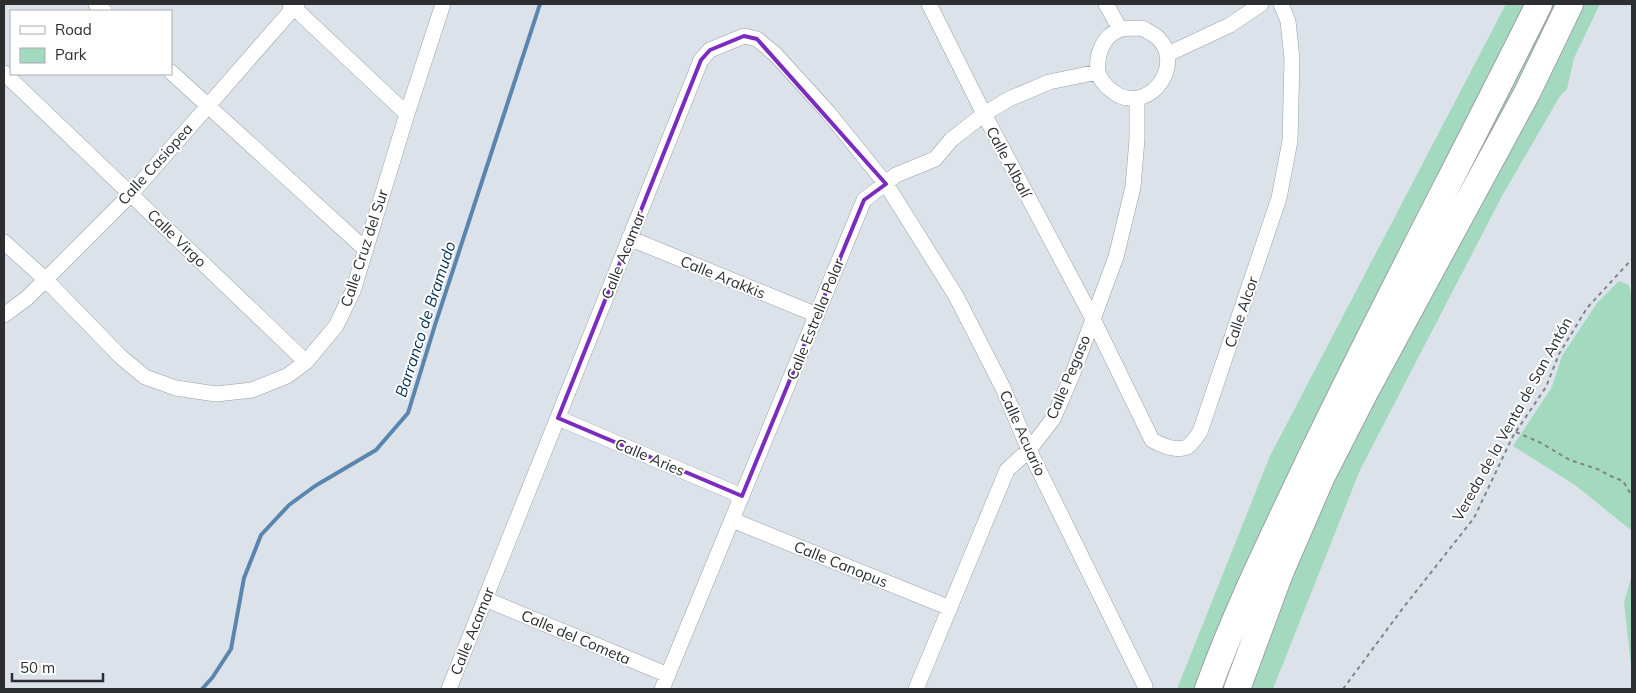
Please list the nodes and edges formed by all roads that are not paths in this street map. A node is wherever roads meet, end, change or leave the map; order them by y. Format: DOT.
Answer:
graph roads {
  1 [pos="443,4"];
  2 [pos="930,4"];
  3 [pos="1106,4"];
  4 [pos="1261,4"];
  5 [pos="1281,4"];
  6 [pos="1538,4"];
  7 [pos="1570,4"];
  8 [pos="294,5"];
  9 [pos="1120,29"];
  10 [pos="1168,54"];
  11 [pos="1098,72"];
  12 [pos="4,73"];
  13 [pos="172,73"];
  14 [pos="1137,98"];
  15 [pos="208,106"];
  16 [pos="406,114"];
  17 [pos="984,114"];
  18 [pos="886,184"];
  19 [pos="131,194"];
  20 [pos="630,238"];
  21 [pos="4,242"];
  22 [pos="365,249"];
  23 [pos="45,279"];
  24 [pos="4,315"];
  25 [pos="817,315"];
  26 [pos="1093,319"];
  27 [pos="306,362"];
  28 [pos="558,418"];
  29 [pos="1029,450"];
  30 [pos="742,496"];
  31 [pos="732,520"];
  32 [pos="1273,537"];
  33 [pos="485,599"];
  34 [pos="950,608"];
  35 [pos="665,682"];
  36 [pos="1232,688"];
  37 [pos="449,689"];
  38 [pos="916,689"];
  39 [pos="1145,689"];
  40 [pos="1208,689"];
  1 -- 16 [label="street, Calle Cruz del Sur"];
  2 -- 17 [label="street, Calle Albalí"];
  3 -- 9 [label="street"];
  4 -- 10 [label="street"];
  5 -- 26 [label="street, Calle Alcor"];
  6 -- 32 [label="highway"];
  7 -- 36 [label="highway"];
  8 -- 15 [label="street, Calle Casiopea"];
  8 -- 16 [label="street"];
  9 -- 10 [label="street"];
  9 -- 11 [label="street"];
  10 -- 14 [label="street"];
  11 -- 14 [label="street"];
  11 -- 17 [label="street, Calle Estrella Polar"];
  12 -- 19 [label="street, Calle Virgo"];
  13 -- 15 [label="street"];
  14 -- 26 [label="street, Calle Pegaso"];
  15 -- 19 [label="street, Calle Casiopea"];
  15 -- 22 [label="street"];
  16 -- 22 [label="street, Calle Cruz del Sur"];
  17 -- 18 [label="street, Calle Estrella Polar"];
  17 -- 26 [label="street, Calle Albalí"];
  18 -- 20 [label="street, Calle Acamar"];
  18 -- 25 [label="street, Calle Estrella Polar"];
  18 -- 29 [label="street, Calle Acuario"];
  19 -- 23 [label="street, Calle Casiopea"];
  19 -- 27 [label="street, Calle Virgo"];
  20 -- 25 [label="street, Calle Arakkis"];
  20 -- 28 [label="street, Calle Acamar"];
  21 -- 23 [label="street, Calle Cruz del Sur"];
  22 -- 27 [label="street, Calle Cruz del Sur"];
  23 -- 24 [label="street, Calle Casiopea"];
  23 -- 27 [label="street, Calle Cruz del Sur"];
  25 -- 30 [label="street, Calle Estrella Polar"];
  26 -- 29 [label="street, Calle Pegaso"];
  28 -- 30 [label="street, Calle Aries"];
  28 -- 33 [label="street, Calle Acamar"];
  29 -- 34 [label="street, Calle Pegaso"];
  29 -- 39 [label="street, Calle Acuario"];
  30 -- 31 [label="street, Calle Estrella Polar"];
  31 -- 34 [label="street, Calle Canopus"];
  31 -- 35 [label="street, Calle Estrella Polar"];
  32 -- 36 [label="highway"];
  32 -- 40 [label="highway"];
  33 -- 35 [label="street, Calle del Cometa"];
  33 -- 37 [label="street, Calle Acamar"];
  34 -- 38 [label="street, Calle Pegaso"];
}
